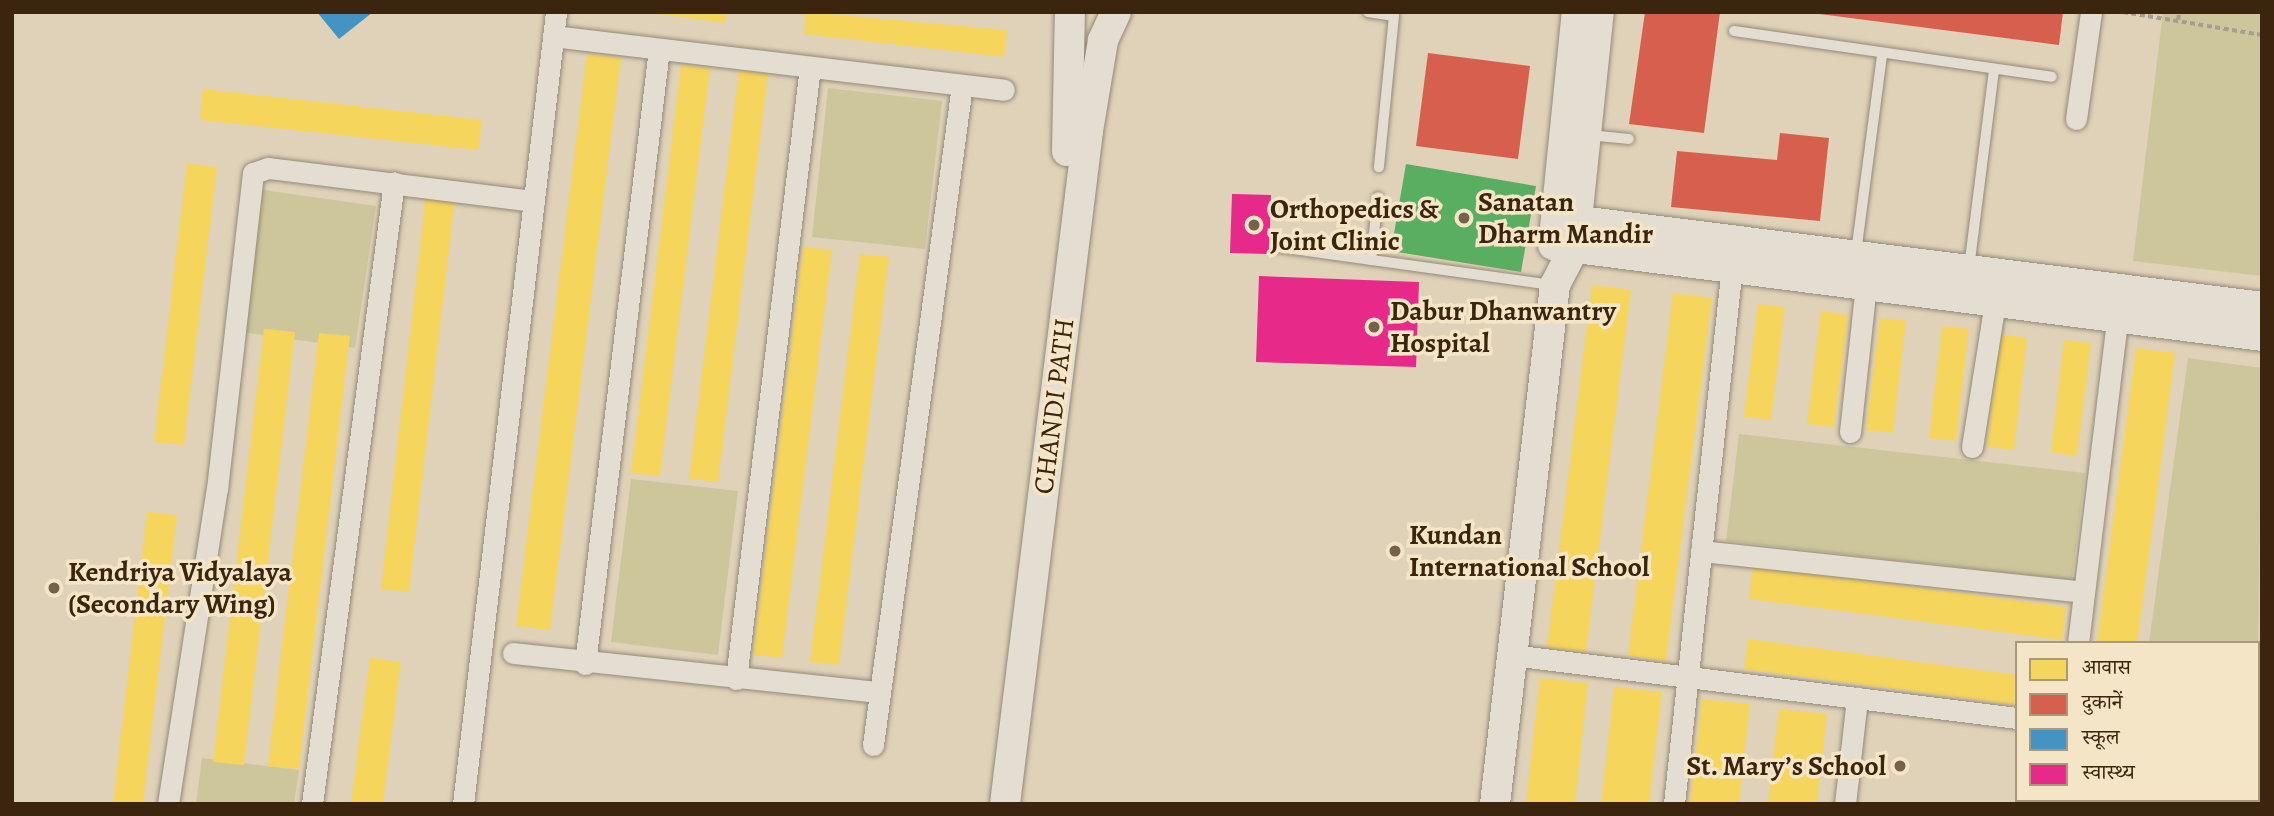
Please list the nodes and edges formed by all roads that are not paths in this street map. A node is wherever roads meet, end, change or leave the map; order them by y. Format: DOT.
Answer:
graph roads {
  1 [pos="556,12"];
  2 [pos="1070,12"];
  3 [pos="1116,12"];
  4 [pos="1368,12"];
  5 [pos="1577,12"];
  6 [pos="1599,12"];
  7 [pos="2091,12"];
  8 [pos="1734,30"];
  9 [pos="553,36"];
  10 [pos="659,49"];
  11 [pos="1882,56"];
  12 [pos="810,67"];
  13 [pos="1994,69"];
  14 [pos="2052,77"];
  15 [pos="962,85"];
  16 [pos="1004,90"];
  17 [pos="2076,118"];
  18 [pos="1586,134"];
  19 [pos="1629,139"];
  20 [pos="1379,167"];
  21 [pos="394,182"];
  22 [pos="1378,197"];
  23 [pos="534,201"];
  24 [pos="1278,247"];
  25 [pos="1563,248"];
  26 [pos="1733,254"];
  27 [pos="1371,260"];
  28 [pos="1858,275"];
  29 [pos="1966,284"];
  30 [pos="1995,302"];
  31 [pos="2119,303"];
  32 [pos="2262,307"];
  33 [pos="2262,336"];
  34 [pos="1850,432"];
  35 [pos="1972,447"];
  36 [pos="1701,551"];
  37 [pos="2084,592"];
  38 [pos="2078,641"];
  39 [pos="513,653"];
  40 [pos="1512,655"];
  41 [pos="585,664"];
  42 [pos="1688,677"];
  43 [pos="736,679"];
  44 [pos="880,692"];
  45 [pos="1857,698"];
  46 [pos="2015,718"];
  47 [pos="873,745"];
  48 [pos="168,804"];
  49 [pos="312,804"];
  50 [pos="463,804"];
  51 [pos="985,804"];
  52 [pos="1005,804"];
  53 [pos="1495,804"];
  54 [pos="1674,804"];
  55 [pos="1845,804"];
  1 -- 9 [label="street"];
  2 -- 51 [label="street, CHANDI PATH"];
  3 -- 52 [label="street, CHANDI PATH"];
  4 -- 20 [label="lane"];
  5 -- 25 [label="street"];
  6 -- 18 [label="street"];
  7 -- 17 [label="street"];
  8 -- 11 [label="lane"];
  9 -- 10 [label="street"];
  9 -- 23 [label="street"];
  10 -- 12 [label="street"];
  10 -- 41 [label="street"];
  11 -- 13 [label="lane"];
  11 -- 28 [label="lane"];
  12 -- 15 [label="street"];
  12 -- 43 [label="street"];
  13 -- 14 [label="lane"];
  13 -- 29 [label="lane"];
  15 -- 16 [label="street"];
  15 -- 44 [label="street"];
  18 -- 19 [label="lane"];
  18 -- 25 [label="street"];
  21 -- 23 [label="street"];
  21 -- 48 [label="street"];
  21 -- 49 [label="street"];
  22 -- 27 [label="lane"];
  23 -- 50 [label="street"];
  24 -- 27 [label="lane"];
  25 -- 26 [label="street"];
  25 -- 27 [label="lane"];
  25 -- 40 [label="street"];
  26 -- 28 [label="street"];
  26 -- 36 [label="street"];
  28 -- 29 [label="street"];
  28 -- 34 [label="street"];
  29 -- 30 [label="street"];
  29 -- 31 [label="street"];
  30 -- 31 [label="street"];
  30 -- 35 [label="street"];
  31 -- 32 [label="street"];
  31 -- 33 [label="street"];
  31 -- 37 [label="street"];
  36 -- 37 [label="street"];
  36 -- 42 [label="street"];
  37 -- 38 [label="street"];
  39 -- 41 [label="street"];
  40 -- 42 [label="street"];
  40 -- 53 [label="street"];
  41 -- 43 [label="street"];
  42 -- 45 [label="street"];
  42 -- 54 [label="street"];
  43 -- 44 [label="street"];
  44 -- 47 [label="street"];
  45 -- 46 [label="street"];
  45 -- 55 [label="street"];
}
